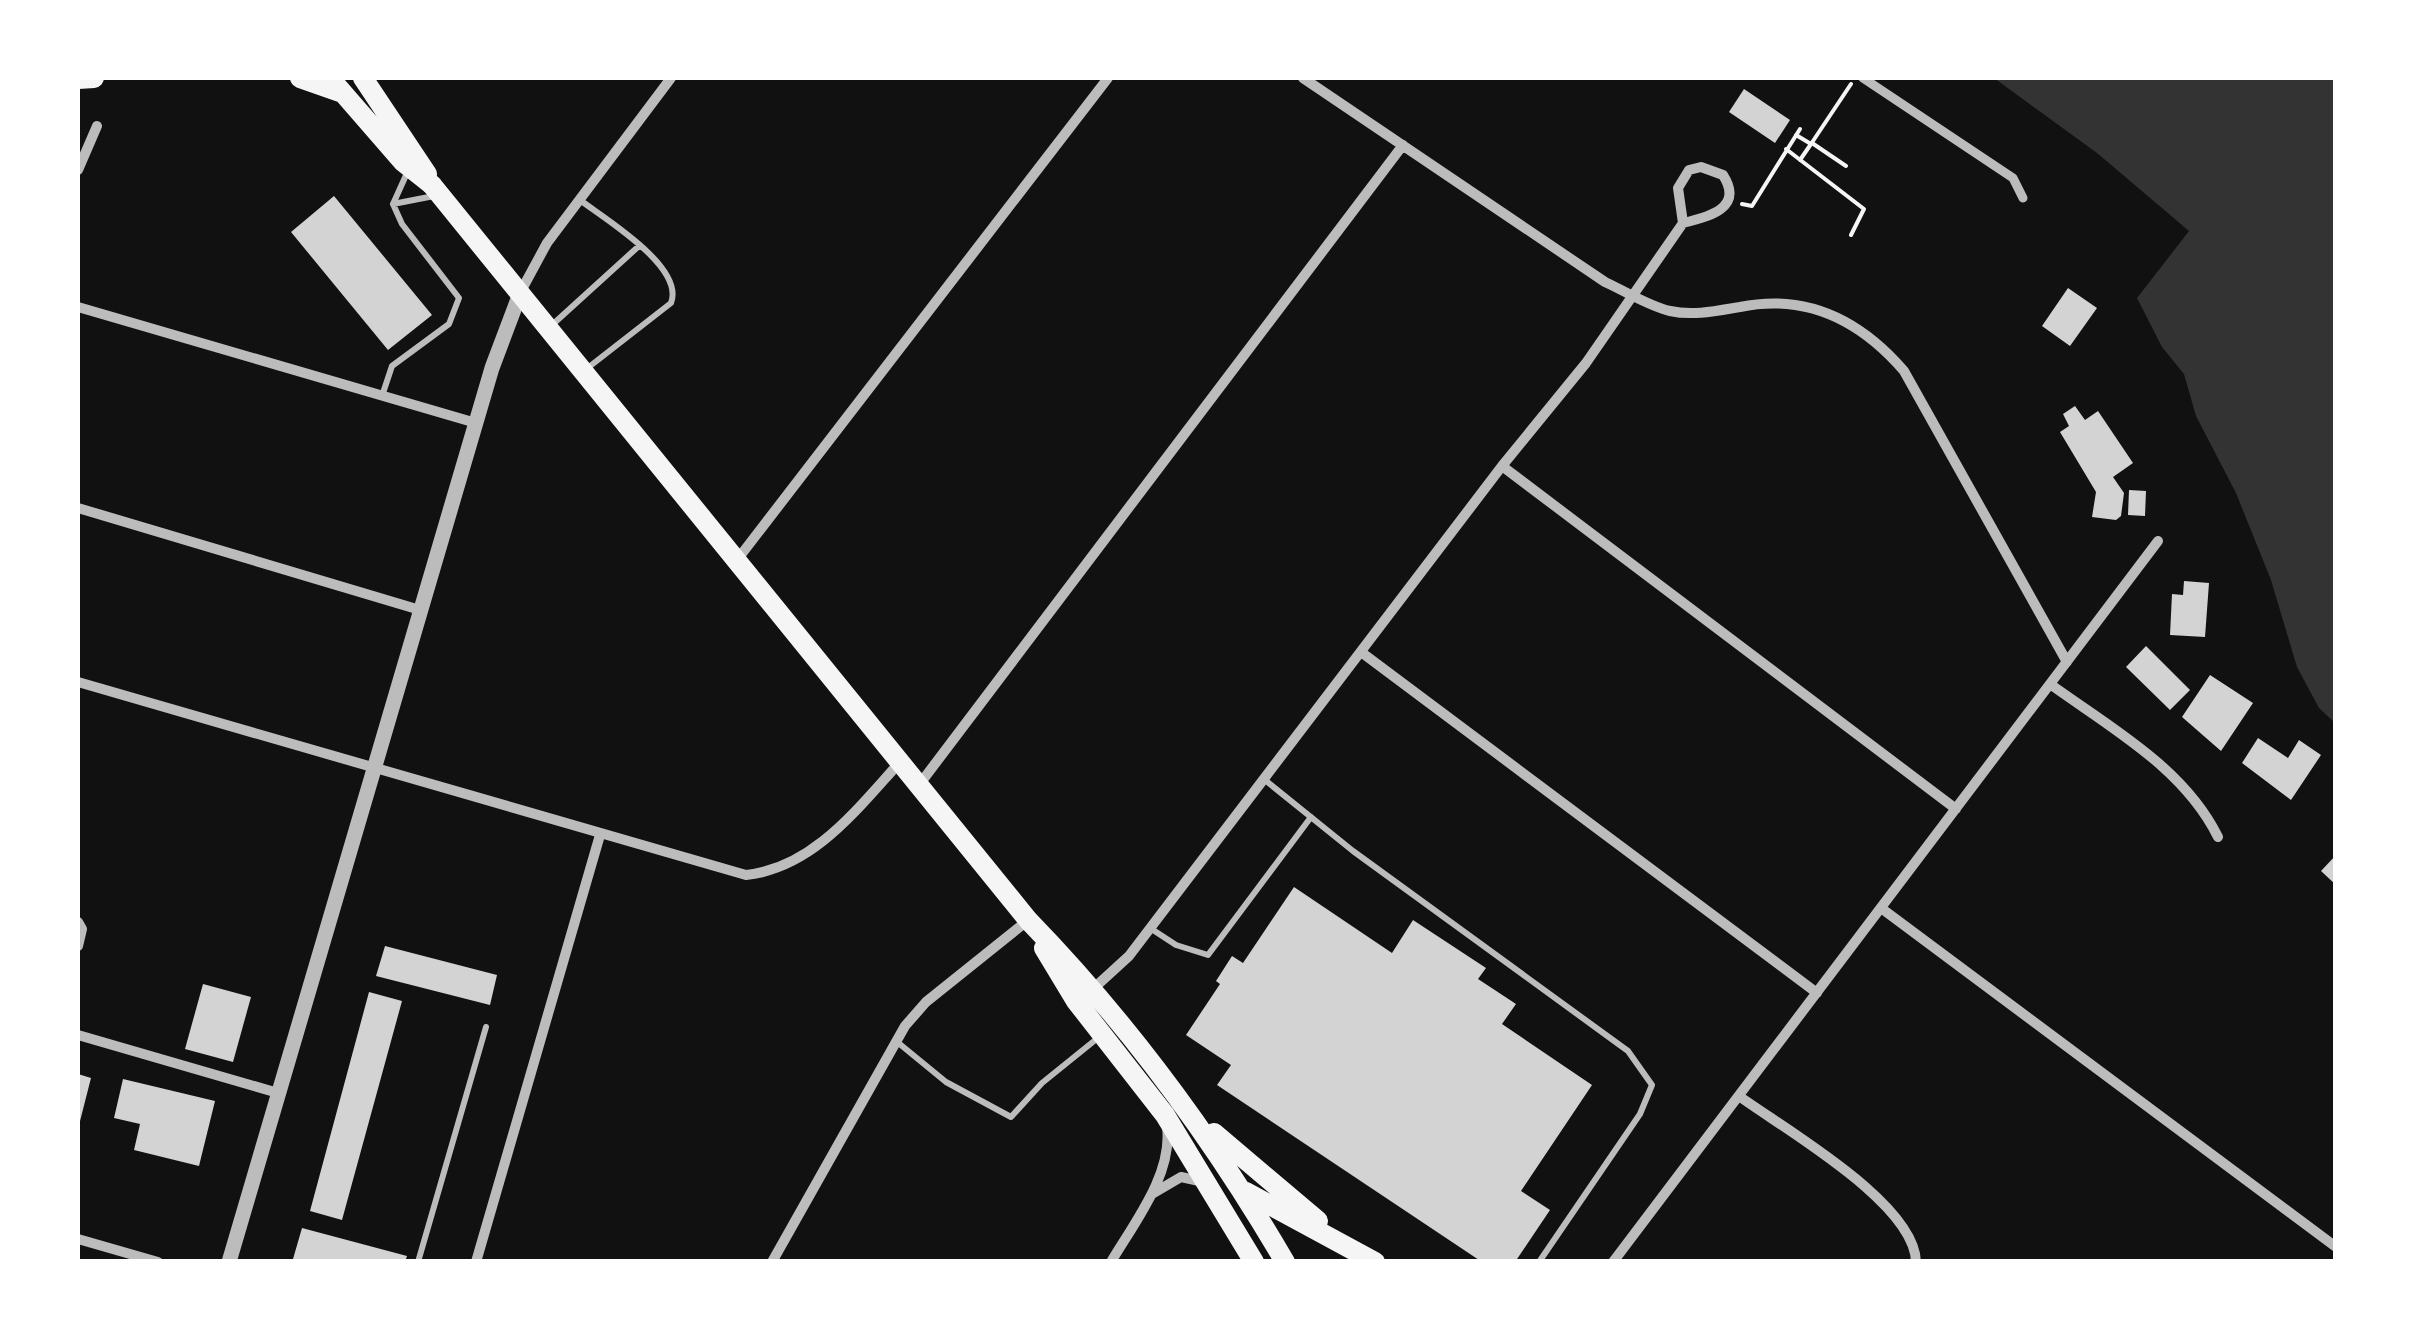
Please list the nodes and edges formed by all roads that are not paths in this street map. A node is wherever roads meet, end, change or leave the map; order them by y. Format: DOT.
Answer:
graph roads {
  1 [pos="94,78"];
  2 [pos="300,78"];
  3 [pos="363,78"];
  4 [pos="671,78"];
  5 [pos="1108,78"];
  6 [pos="1303,78"];
  7 [pos="1864,78"];
  8 [pos="78,80"];
  9 [pos="336,86"];
  10 [pos="97,126"];
  11 [pos="1403,146"];
  12 [pos="410,167"];
  13 [pos="78,170"];
  14 [pos="436,190"];
  15 [pos="2023,198"];
  16 [pos="580,200"];
  17 [pos="392,204"];
  18 [pos="1683,223"];
  19 [pos="640,245"];
  20 [pos="521,291"];
  21 [pos="1634,296"];
  22 [pos="78,306"];
  23 [pos="550,328"];
  24 [pos="584,371"];
  25 [pos="382,396"];
  26 [pos="476,423"];
  27 [pos="1502,466"];
  28 [pos="78,508"];
  29 [pos="2158,541"];
  30 [pos="737,560"];
  31 [pos="420,610"];
  32 [pos="1361,652"];
  33 [pos="2067,662"];
  34 [pos="78,682"];
  35 [pos="2050,684"];
  36 [pos="900,762"];
  37 [pos="374,769"];
  38 [pos="1265,780"];
  39 [pos="918,785"];
  40 [pos="1956,808"];
  41 [pos="1311,817"];
  42 [pos="600,835"];
  43 [pos="2218,837"];
  44 [pos="1880,908"];
  45 [pos="1028,920"];
  46 [pos="78,922"];
  47 [pos="1150,928"];
  48 [pos="78,946"];
  49 [pos="1094,988"];
  50 [pos="1816,993"];
  51 [pos="486,1026"];
  52 [pos="78,1035"];
  53 [pos="1102,1035"];
  54 [pos="896,1040"];
  55 [pos="278,1093"];
  56 [pos="1739,1096"];
  57 [pos="1165,1115"];
  58 [pos="1196,1118"];
  59 [pos="1208,1183"];
  60 [pos="1243,1190"];
  61 [pos="1151,1195"];
  62 [pos="78,1238"];
  63 [pos="1342,1241"];
  64 [pos="2336,1247"];
  65 [pos="158,1262"];
  66 [pos="228,1262"];
  67 [pos="418,1262"];
  68 [pos="476,1262"];
  69 [pos="772,1262"];
  70 [pos="1110,1262"];
  71 [pos="1254,1262"];
  72 [pos="1284,1262"];
  73 [pos="1375,1262"];
  74 [pos="1538,1262"];
  75 [pos="1613,1262"];
  76 [pos="1916,1262"];
  1 -- 8 [label="main road"];
  2 -- 9 [label="main road"];
  3 -- 14 [label="main road"];
  4 -- 16 [label="street"];
  5 -- 30 [label="street"];
  6 -- 11 [label="street"];
  7 -- 15 [label="street"];
  9 -- 12 [label="main road"];
  10 -- 13 [label="street"];
  11 -- 21 [label="street"];
  11 -- 39 [label="street"];
  12 -- 14 [label="main road"];
  12 -- 17 [label="lane"];
  14 -- 17 [label="lane"];
  14 -- 20 [label="main road"];
  16 -- 19 [label="lane"];
  16 -- 20 [label="street"];
  17 -- 25 [label="lane"];
  18 -- 18 [label="street"];
  18 -- 21 [label="street"];
  19 -- 23 [label="lane"];
  19 -- 24 [label="lane"];
  20 -- 23 [label="main road"];
  20 -- 26 [label="street"];
  21 -- 27 [label="street"];
  21 -- 33 [label="street"];
  22 -- 25 [label="street"];
  23 -- 24 [label="main road"];
  24 -- 30 [label="main road"];
  25 -- 26 [label="street"];
  26 -- 31 [label="street"];
  27 -- 32 [label="street"];
  27 -- 40 [label="street"];
  28 -- 31 [label="street"];
  29 -- 33 [label="street"];
  30 -- 36 [label="main road"];
  31 -- 37 [label="street"];
  32 -- 38 [label="street"];
  32 -- 50 [label="street"];
  33 -- 35 [label="street"];
  34 -- 37 [label="street"];
  35 -- 40 [label="street"];
  35 -- 43 [label="street"];
  36 -- 39 [label="main road"];
  36 -- 42 [label="street"];
  37 -- 42 [label="street"];
  37 -- 55 [label="street"];
  38 -- 41 [label="lane"];
  38 -- 47 [label="street"];
  39 -- 45 [label="main road"];
  40 -- 44 [label="street"];
  41 -- 47 [label="lane"];
  41 -- 74 [label="lane"];
  42 -- 68 [label="street"];
  44 -- 50 [label="street"];
  44 -- 64 [label="street"];
  45 -- 49 [label="main road"];
  45 -- 53 [label="main road"];
  45 -- 54 [label="street"];
  46 -- 48 [label="street"];
  47 -- 49 [label="street"];
  49 -- 58 [label="main road"];
  50 -- 56 [label="street"];
  51 -- 67 [label="lane"];
  52 -- 55 [label="street"];
  53 -- 54 [label="lane"];
  53 -- 57 [label="main road"];
  54 -- 69 [label="street"];
  55 -- 66 [label="street"];
  56 -- 75 [label="street"];
  56 -- 76 [label="street"];
  57 -- 59 [label="main road"];
  57 -- 60 [label="main road"];
  57 -- 61 [label="street"];
  58 -- 60 [label="main road"];
  58 -- 63 [label="main road"];
  59 -- 61 [label="street"];
  59 -- 71 [label="main road"];
  60 -- 63 [label="main road"];
  60 -- 72 [label="main road"];
  61 -- 70 [label="street"];
  62 -- 65 [label="street"];
  63 -- 73 [label="main road"];
}
